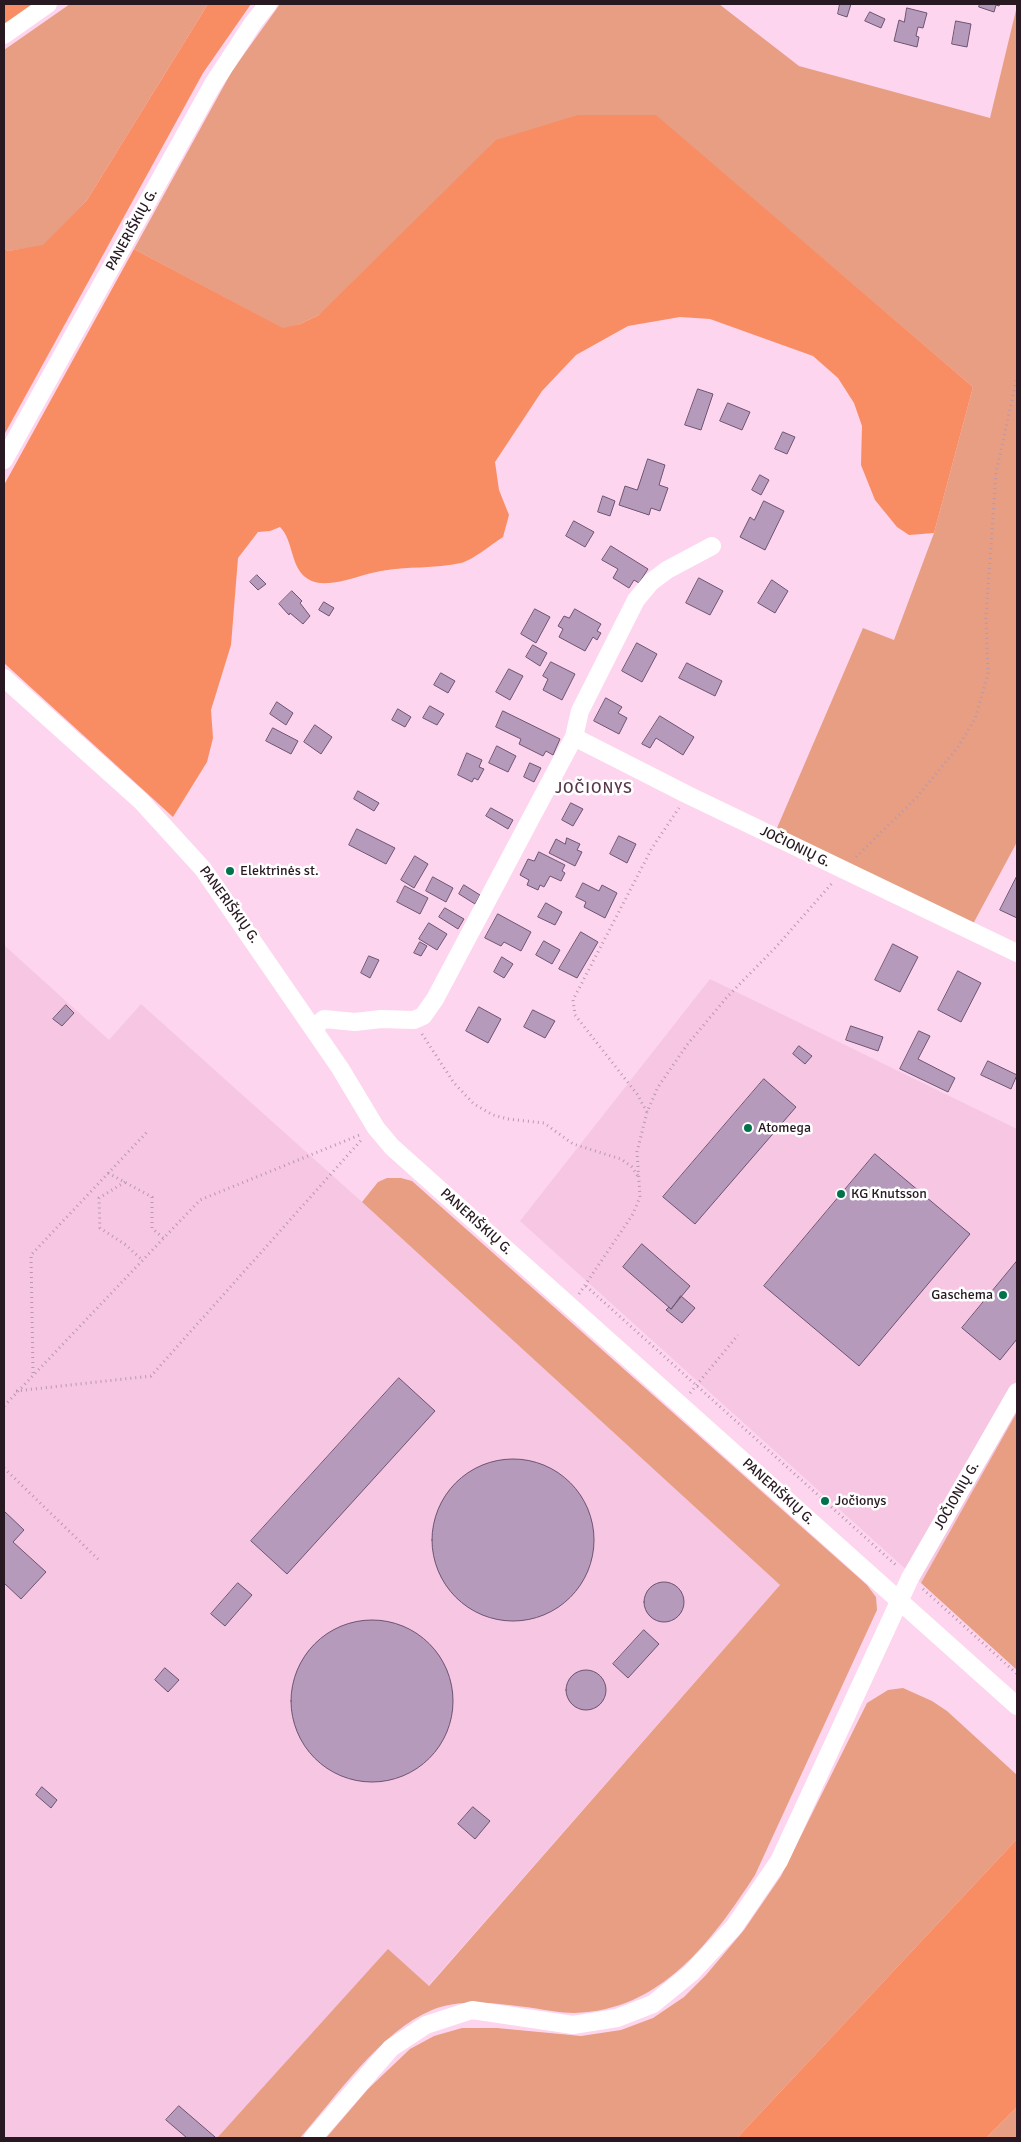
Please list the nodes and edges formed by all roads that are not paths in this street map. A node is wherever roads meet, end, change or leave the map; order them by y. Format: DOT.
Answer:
graph roads {
  1 [pos="48,4"];
  2 [pos="268,4"];
  3 [pos="4,35"];
  4 [pos="4,460"];
  5 [pos="712,546"];
  6 [pos="4,678"];
  7 [pos="574,738"];
  8 [pos="1017,953"];
  9 [pos="313,1028"];
  10 [pos="1017,1392"];
  11 [pos="899,1600"];
  12 [pos="1017,1706"];
  13 [pos="313,2138"];
  1 -- 3 [label="street"];
  2 -- 4 [label="street, PANERIŠKIŲ G."];
  5 -- 7 [label="street"];
  6 -- 9 [label="street, PANERIŠKIŲ G."];
  7 -- 8 [label="street, JOČIONIŲ G."];
  7 -- 9 [label="street"];
  9 -- 11 [label="street, PANERIŠKIŲ G."];
  10 -- 11 [label="street, JOČIONIŲ G."];
  11 -- 12 [label="street, PANERIŠKIŲ G."];
  11 -- 13 [label="street, JOČIONIŲ G."];
}
